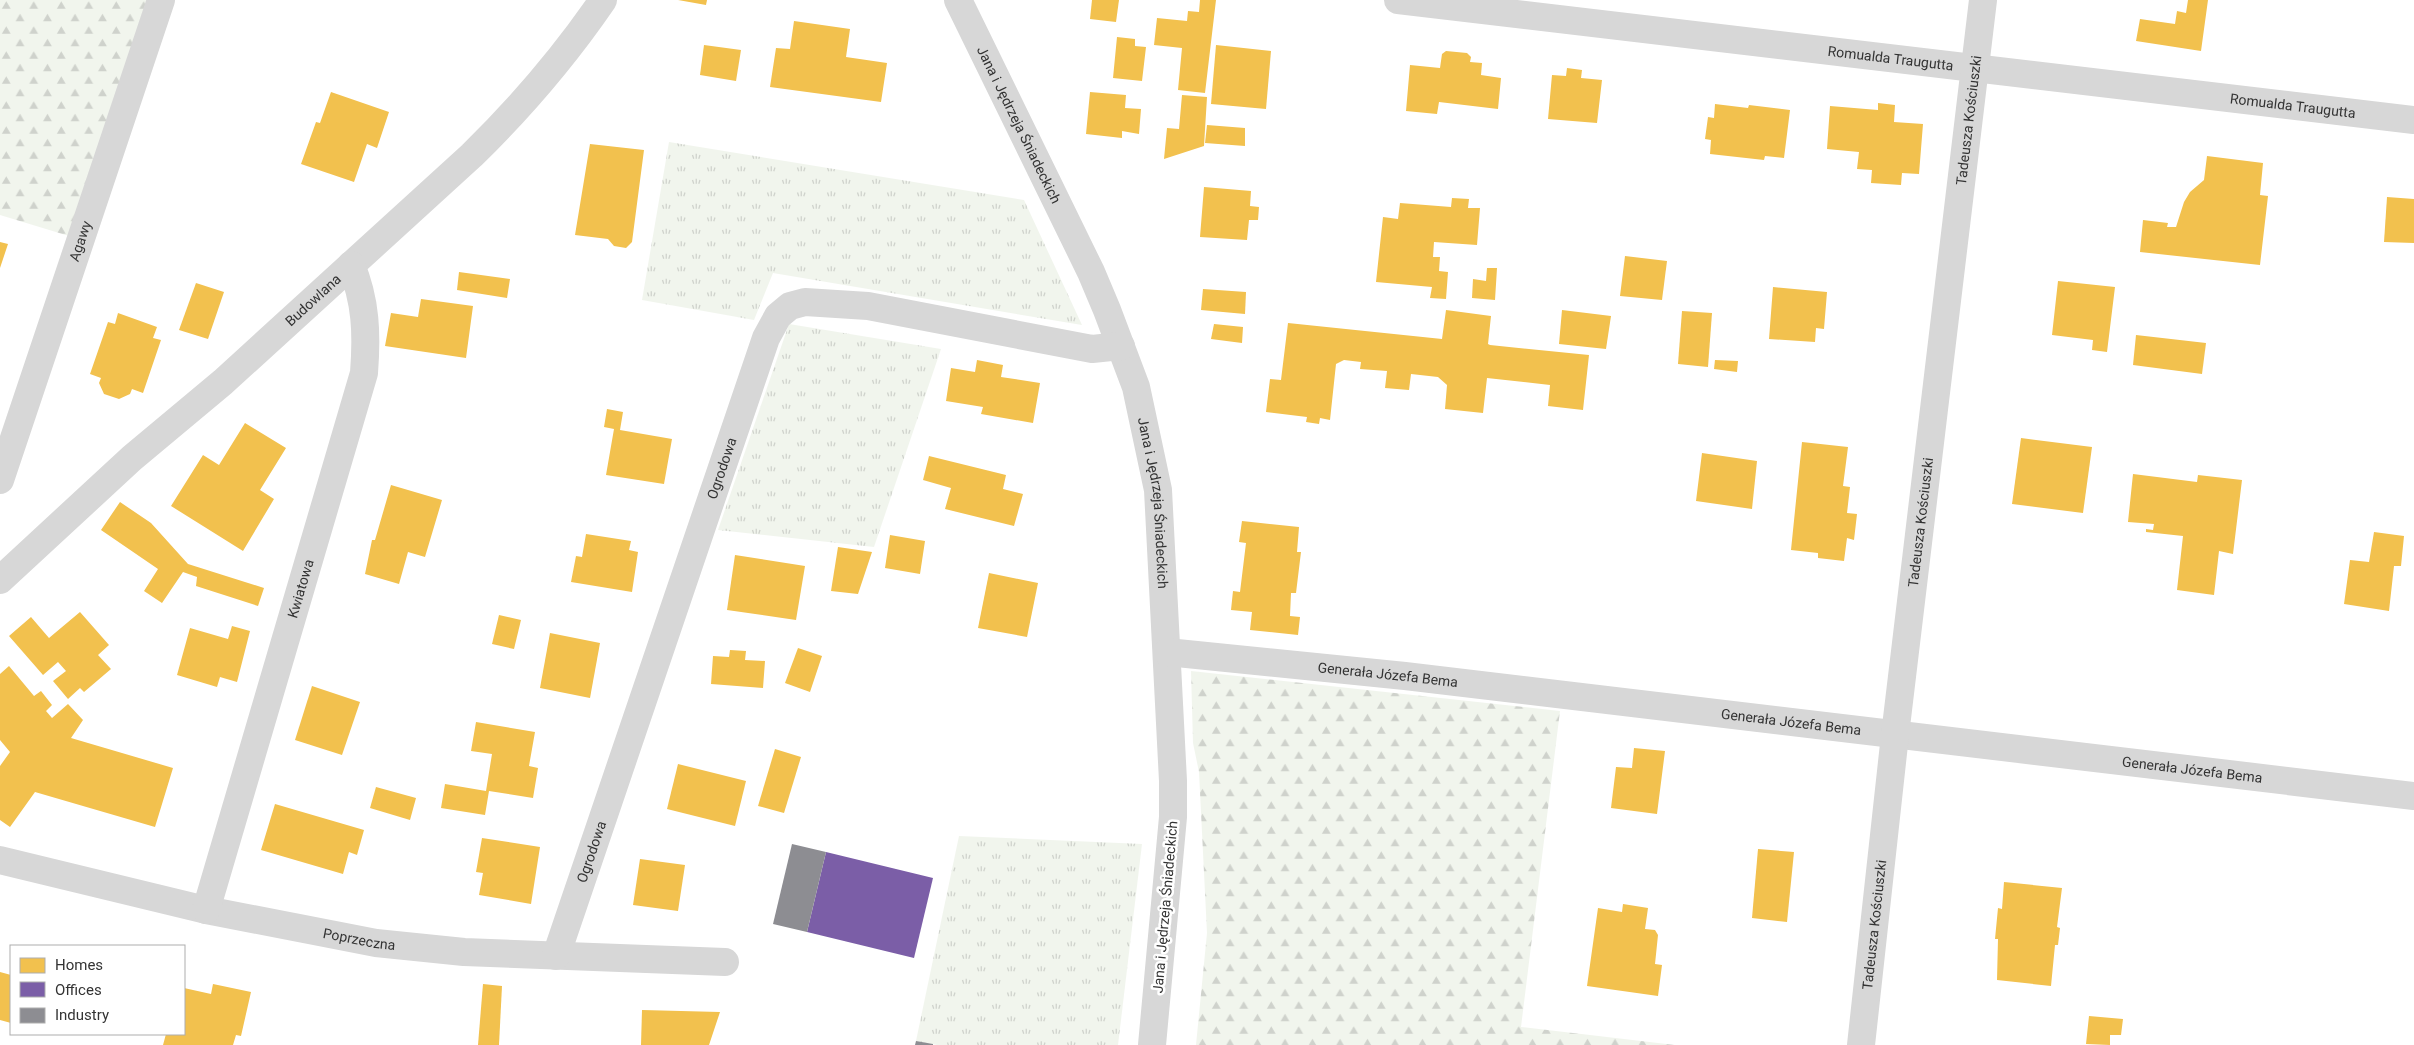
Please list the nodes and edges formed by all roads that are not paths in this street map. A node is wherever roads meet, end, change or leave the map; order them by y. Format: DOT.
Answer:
graph roads {
  1 [pos="160,0"];
  2 [pos="603,0"];
  3 [pos="958,0"];
  4 [pos="1398,0"];
  5 [pos="1983,0"];
  6 [pos="1975,68"];
  7 [pos="2414,120"];
  8 [pos="351,265"];
  9 [pos="1121,346"];
  10 [pos="0,480"];
  11 [pos="0,580"];
  12 [pos="1167,652"];
  13 [pos="1895,735"];
  14 [pos="2414,796"];
  15 [pos="0,860"];
  16 [pos="206,910"];
  17 [pos="556,956"];
  18 [pos="725,962"];
  19 [pos="1152,1045"];
  20 [pos="1861,1045"];
  1 -- 10 [label="street, Agawy"];
  2 -- 8 [label="street, Budowlana"];
  3 -- 9 [label="street, Jana i Jędrzeja Śniadeckich"];
  4 -- 6 [label="street, Romualda Traugutta"];
  5 -- 6 [label="street, Tadeusza Kościuszki"];
  6 -- 7 [label="street, Romualda Traugutta"];
  6 -- 13 [label="street, Tadeusza Kościuszki"];
  8 -- 11 [label="street, Budowlana"];
  8 -- 16 [label="street, Kwiatowa"];
  9 -- 12 [label="street, Jana i Jędrzeja Śniadeckich"];
  9 -- 17 [label="street, Ogrodowa"];
  12 -- 13 [label="street, Generała Józefa Bema"];
  12 -- 19 [label="street, Jana i Jędrzeja Śniadeckich"];
  13 -- 14 [label="street, Generała Józefa Bema"];
  13 -- 20 [label="street, Tadeusza Kościuszki"];
  15 -- 16 [label="street, Poprzeczna"];
  16 -- 17 [label="street, Poprzeczna"];
  17 -- 18 [label="street, Poprzeczna"];
}
